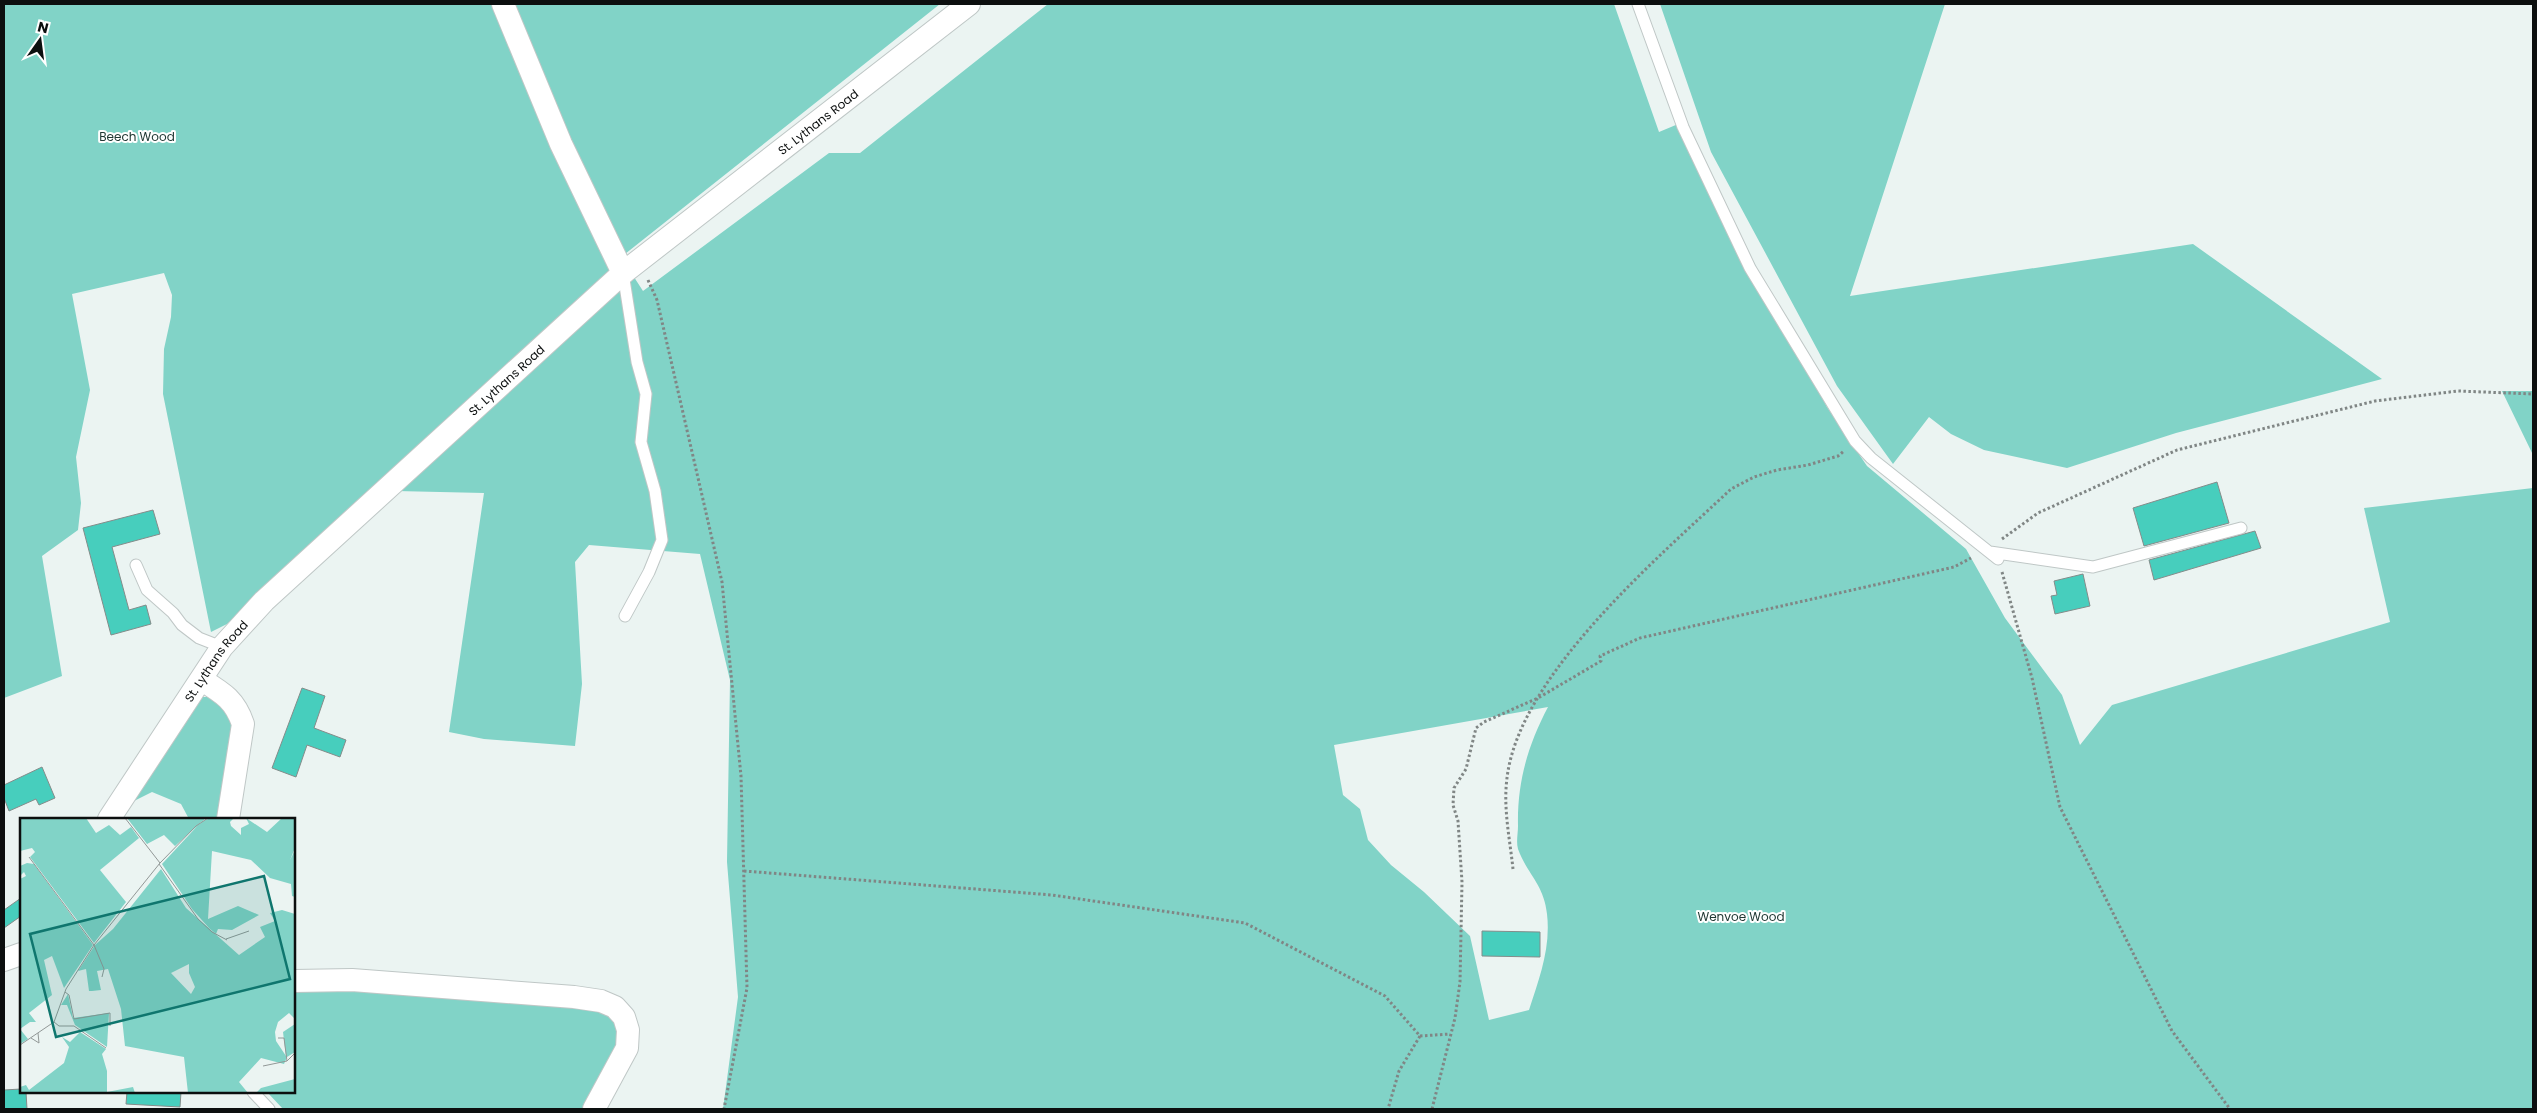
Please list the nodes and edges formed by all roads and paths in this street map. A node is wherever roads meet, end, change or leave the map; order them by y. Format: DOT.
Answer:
graph roads {
  1 [pos="503,4"];
  2 [pos="969,4"];
  3 [pos="1638,4"];
  4 [pos="632,266"];
  5 [pos="2533,394"];
  6 [pos="1856,441"];
  7 [pos="2241,528"];
  8 [pos="1987,551"];
  9 [pos="1998,559"];
  10 [pos="136,565"];
  11 [pos="625,616"];
  12 [pos="222,648"];
  13 [pos="202,680"];
  14 [pos="1538,698"];
  15 [pos="110,818"];
  16 [pos="228,818"];
  17 [pos="1513,869"];
  18 [pos="744,871"];
  19 [pos="20,954"];
  20 [pos="4,960"];
  21 [pos="295,981"];
  22 [pos="1450,1034"];
  23 [pos="1420,1036"];
  24 [pos="254,1093"];
  25 [pos="269,1109"];
  26 [pos="594,1109"];
  27 [pos="724,1109"];
  28 [pos="1388,1109"];
  29 [pos="1432,1109"];
  30 [pos="2230,1109"];
  1 -- 4 [label="street"];
  2 -- 4 [label="street, St. Lythans Road"];
  3 -- 6 [label="lane"];
  4 -- 11 [label="lane"];
  4 -- 12 [label="street, St. Lythans Road"];
  4 -- 18 [label="path"];
  5 -- 8 [label="path"];
  6 -- 8 [label="lane"];
  6 -- 14 [label="path"];
  7 -- 8 [label="lane"];
  8 -- 9 [label="lane"];
  8 -- 14 [label="path"];
  9 -- 30 [label="path"];
  10 -- 12 [label="lane"];
  12 -- 13 [label="street, St. Lythans Road"];
  13 -- 15 [label="street, St. Lythans Road"];
  13 -- 16 [label="street"];
  14 -- 17 [label="path"];
  14 -- 22 [label="path"];
  18 -- 23 [label="path"];
  18 -- 27 [label="path"];
  19 -- 20 [label="street"];
  21 -- 26 [label="street"];
  22 -- 23 [label="path"];
  22 -- 29 [label="path"];
  23 -- 28 [label="path"];
  24 -- 25 [label="lane"];
}
